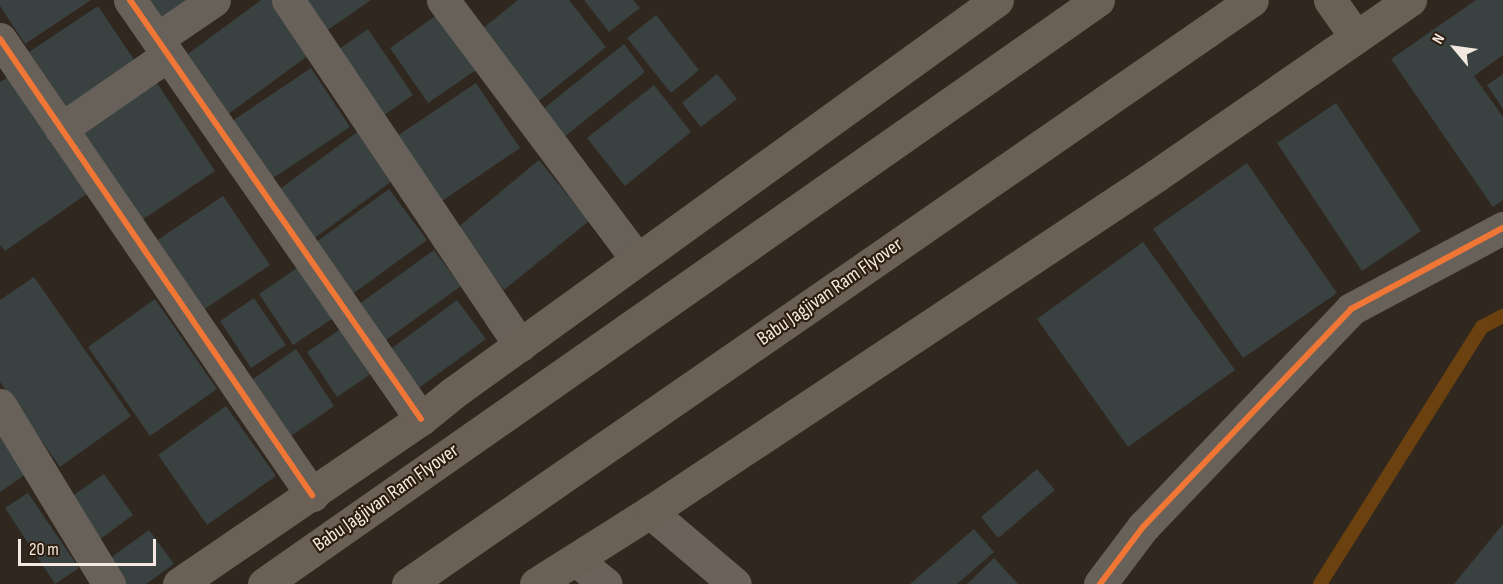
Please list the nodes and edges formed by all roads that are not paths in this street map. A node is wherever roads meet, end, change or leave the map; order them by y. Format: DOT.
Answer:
graph roads {
  1 [pos="130,0"];
  2 [pos="214,0"];
  3 [pos="288,0"];
  4 [pos="443,0"];
  5 [pos="997,0"];
  6 [pos="1098,0"];
  7 [pos="1252,0"];
  8 [pos="1330,0"];
  9 [pos="1410,0"];
  10 [pos="1356,37"];
  11 [pos="0,39"];
  12 [pos="163,47"];
  13 [pos="61,129"];
  14 [pos="1503,228"];
  15 [pos="638,259"];
  16 [pos="520,345"];
  17 [pos="0,405"];
  18 [pos="422,419"];
  19 [pos="312,495"];
  20 [pos="650,512"];
  21 [pos="576,560"];
  22 [pos="109,584"];
  23 [pos="180,584"];
  24 [pos="264,584"];
  25 [pos="408,584"];
  26 [pos="536,584"];
  27 [pos="606,584"];
  28 [pos="735,584"];
  29 [pos="1101,584"];
  1 -- 12 [label="street"];
  2 -- 12 [label="street"];
  3 -- 16 [label="street"];
  4 -- 15 [label="street"];
  5 -- 15 [label="main road"];
  6 -- 24 [label="main road, Babu Jagjivan Ram Flyover"];
  7 -- 25 [label="main road, Babu Jagjivan Ram Flyover"];
  8 -- 10 [label="main road"];
  9 -- 10 [label="main road"];
  10 -- 20 [label="main road"];
  11 -- 13 [label="street"];
  12 -- 13 [label="street"];
  12 -- 18 [label="street"];
  13 -- 19 [label="street"];
  14 -- 29 [label="street"];
  15 -- 16 [label="main road"];
  16 -- 18 [label="main road"];
  17 -- 22 [label="street"];
  18 -- 19 [label="main road"];
  19 -- 23 [label="main road"];
  20 -- 21 [label="main road"];
  20 -- 28 [label="main road"];
  21 -- 26 [label="main road"];
  21 -- 27 [label="main road"];
}
